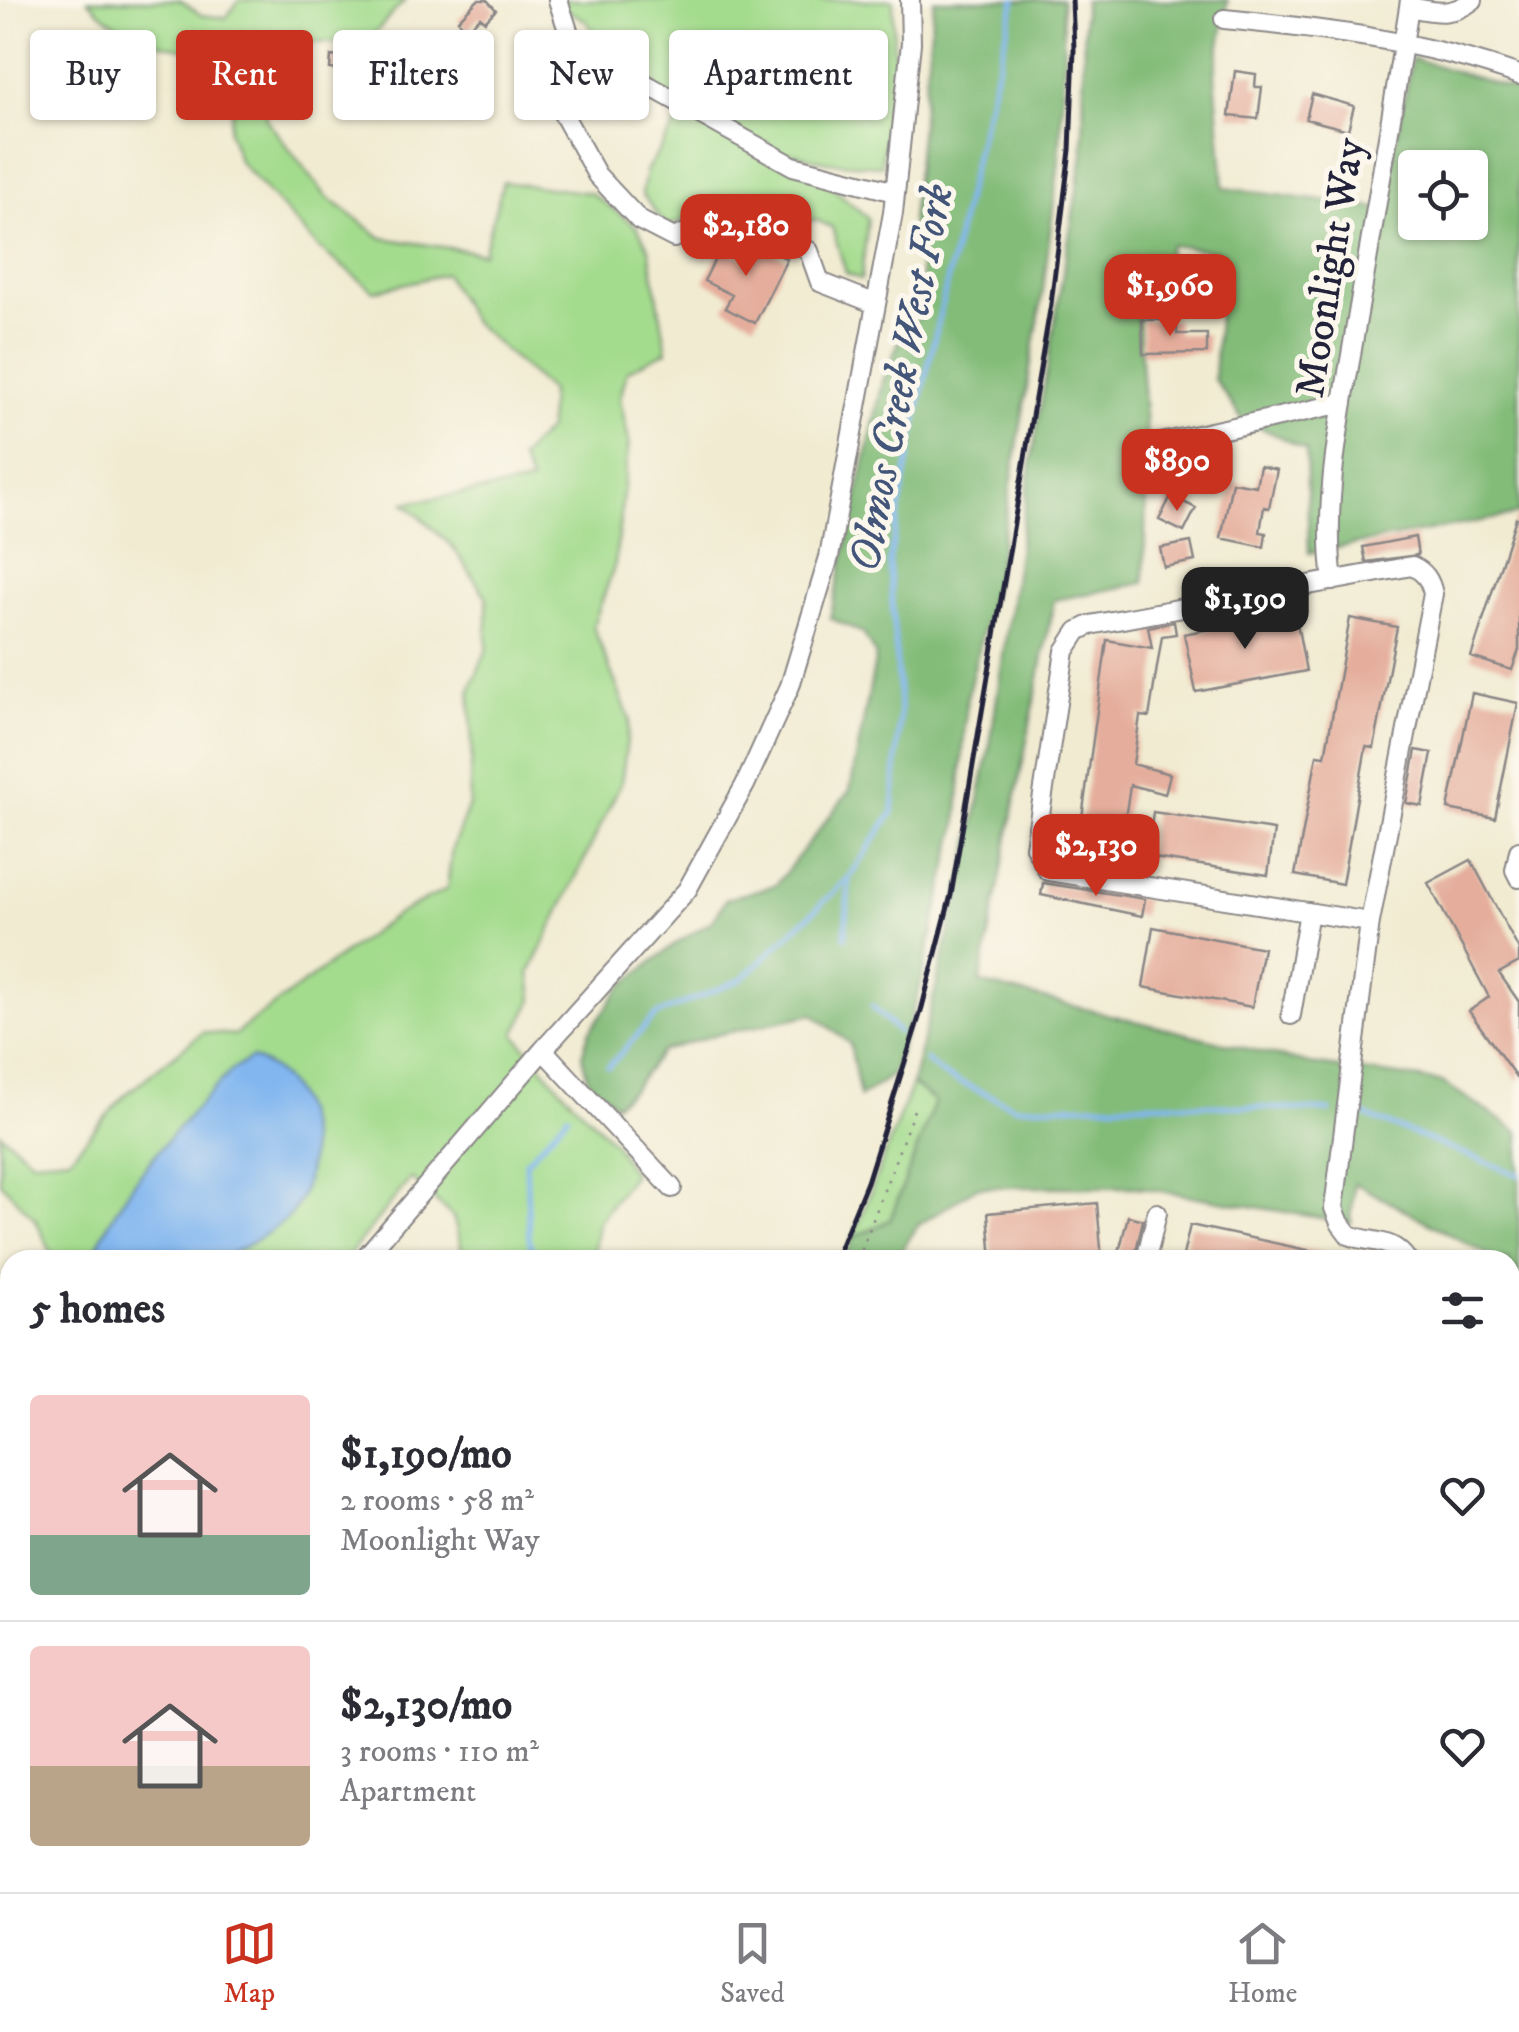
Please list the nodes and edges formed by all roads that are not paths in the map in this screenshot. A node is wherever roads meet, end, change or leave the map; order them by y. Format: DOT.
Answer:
graph roads {
  1 [pos="558,0"];
  2 [pos="910,0"];
  3 [pos="1473,0"];
  4 [pos="1410,4"];
  5 [pos="1224,19"];
  6 [pos="568,30"];
  7 [pos="1403,44"];
  8 [pos="1519,75"];
  9 [pos="649,85"];
  10 [pos="567,120"];
  11 [pos="895,192"];
  12 [pos="876,304"];
  13 [pos="1343,403"];
  14 [pos="1156,444"];
  15 [pos="1334,580"];
  16 [pos="1519,851"];
  17 [pos="1519,878"];
  18 [pos="1309,912"];
  19 [pos="1370,922"];
  20 [pos="1291,1014"];
  21 [pos="543,1050"];
  22 [pos="672,1188"];
  23 [pos="1157,1214"];
  24 [pos="372,1250"];
  25 [pos="1148,1250"];
  26 [pos="1399,1250"];
  1 -- 6 [label="street"];
  2 -- 11 [label="street"];
  3 -- 4 [label="street"];
  4 -- 7 [label="street, Moonlight Way"];
  5 -- 7 [label="street"];
  7 -- 8 [label="street"];
  7 -- 13 [label="street, Moonlight Way"];
  9 -- 11 [label="street"];
  10 -- 12 [label="street"];
  11 -- 12 [label="street"];
  12 -- 21 [label="street"];
  13 -- 14 [label="street"];
  13 -- 15 [label="street, Moonlight Way"];
  15 -- 18 [label="street"];
  15 -- 19 [label="street"];
  16 -- 17 [label="street"];
  18 -- 19 [label="street"];
  18 -- 20 [label="street"];
  19 -- 26 [label="street"];
  21 -- 22 [label="street"];
  21 -- 24 [label="street"];
  23 -- 25 [label="street"];
}
